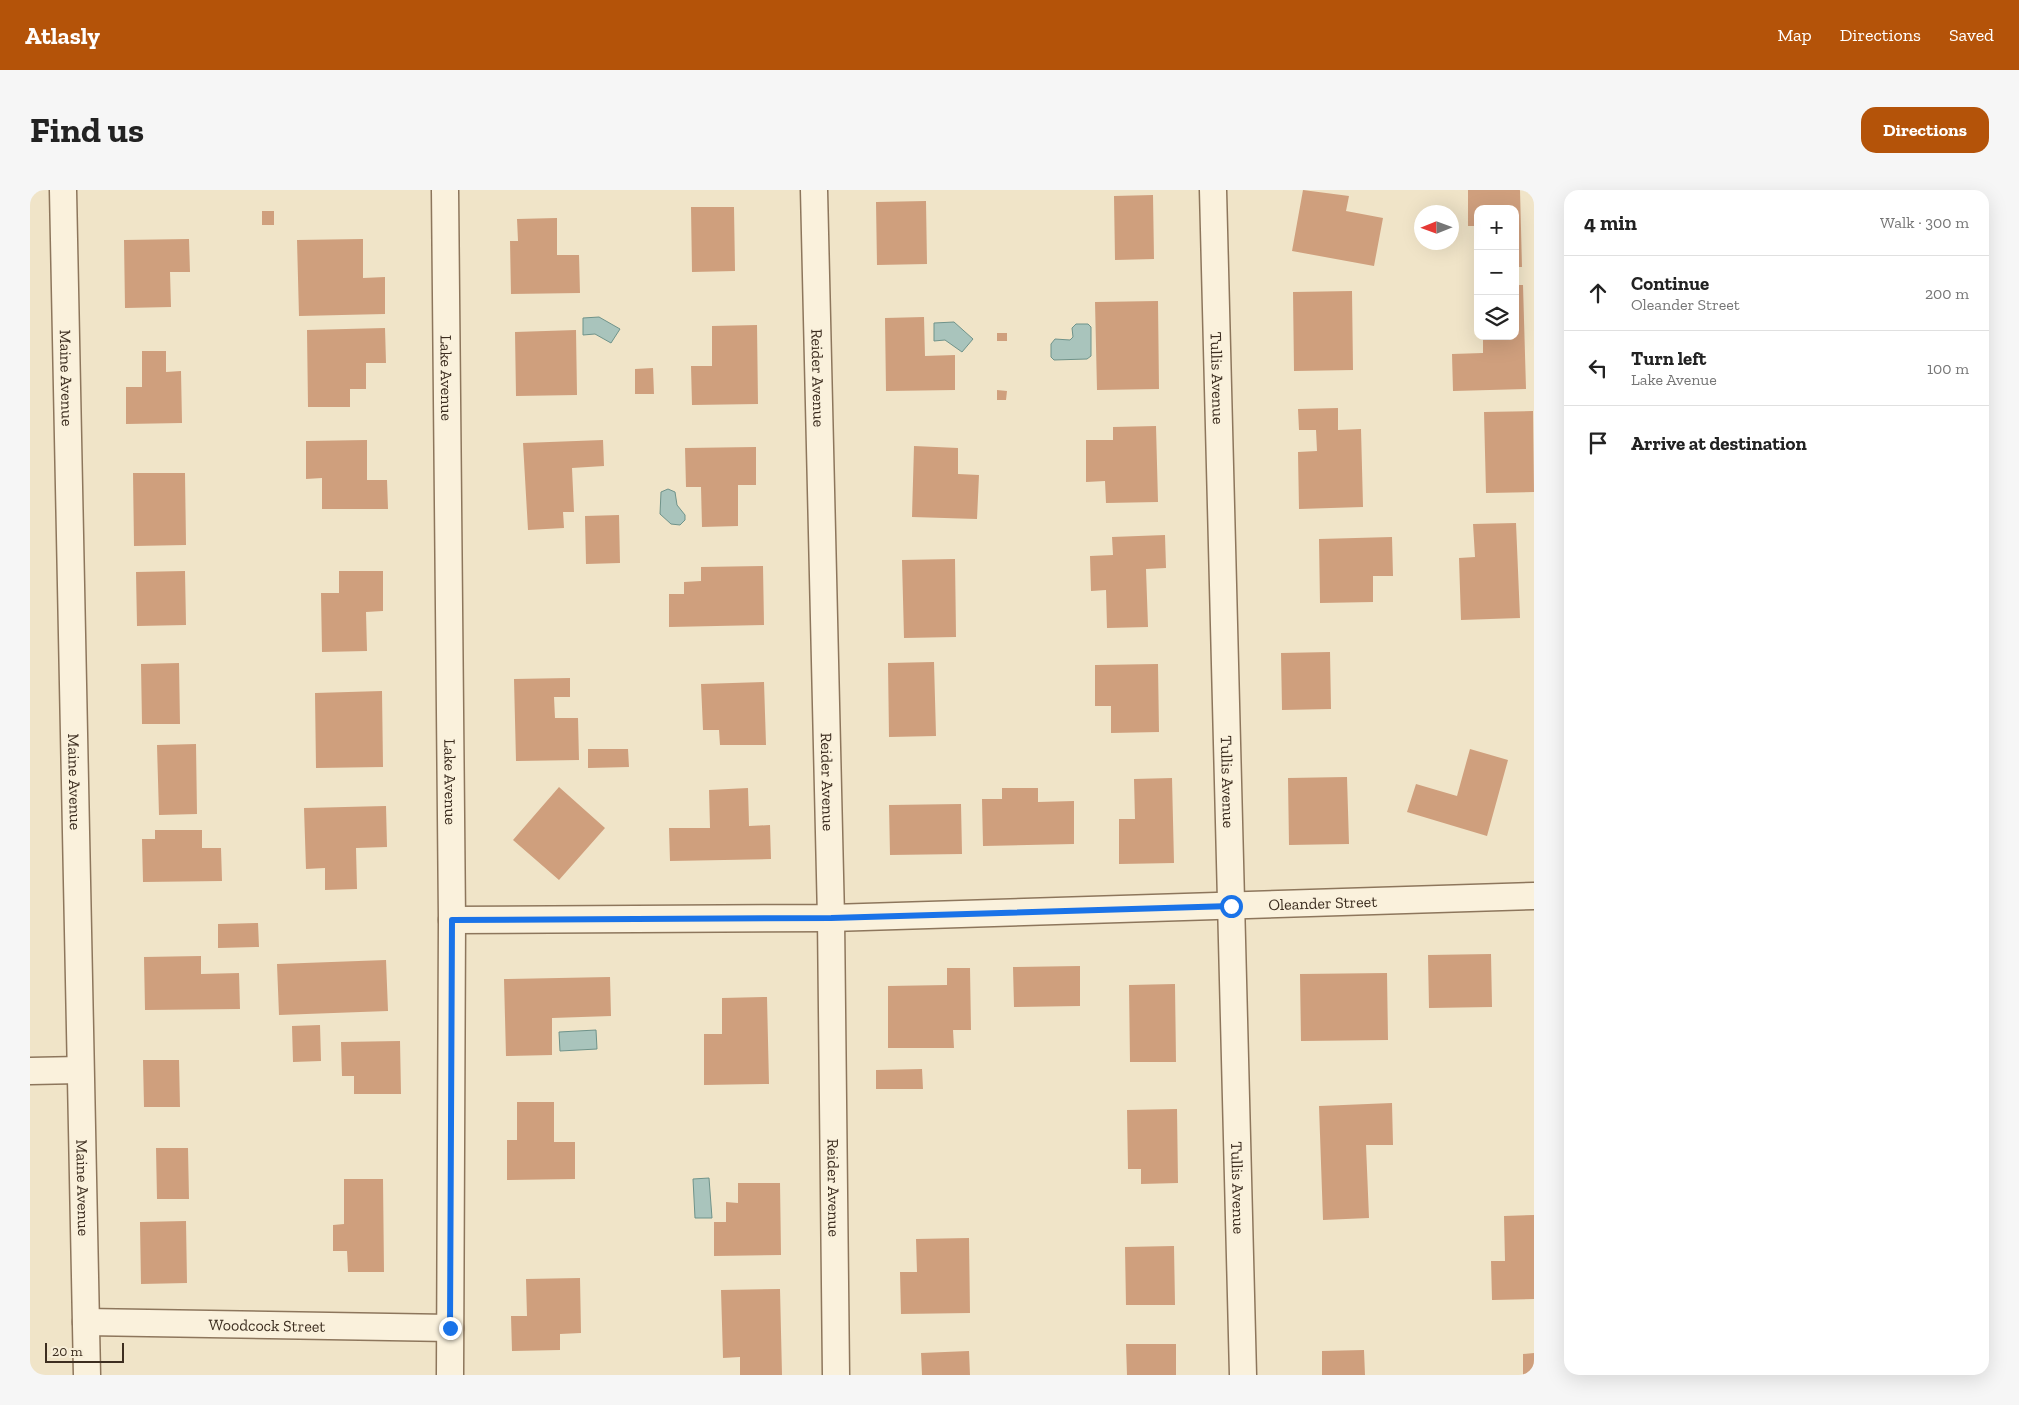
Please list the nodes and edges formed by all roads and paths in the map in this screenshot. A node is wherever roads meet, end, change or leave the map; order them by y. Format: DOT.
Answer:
graph roads {
  1 [pos="62,190"];
  2 [pos="445,190"];
  3 [pos="814,190"];
  4 [pos="1213,190"];
  5 [pos="1534,896"];
  6 [pos="1231,906"];
  7 [pos="831,918"];
  8 [pos="452,920"];
  9 [pos="80,1070"];
  10 [pos="30,1072"];
  11 [pos="86,1322"];
  12 [pos="450,1328"];
  13 [pos="87,1375"];
  14 [pos="450,1375"];
  15 [pos="836,1375"];
  16 [pos="1243,1375"];
  1 -- 9 [label="street, Maine Avenue"];
  2 -- 8 [label="street, Lake Avenue"];
  3 -- 7 [label="street, Reider Avenue"];
  4 -- 6 [label="street, Tullis Avenue"];
  5 -- 6 [label="street, Oleander Street"];
  6 -- 7 [label="street, Oleander Street"];
  6 -- 16 [label="street, Tullis Avenue"];
  7 -- 8 [label="street, Oleander Street"];
  7 -- 15 [label="street, Reider Avenue"];
  8 -- 12 [label="street, Lake Avenue"];
  9 -- 10 [label="street"];
  9 -- 11 [label="street, Maine Avenue"];
  11 -- 12 [label="street, Woodcock Street"];
  11 -- 13 [label="street, Maine Avenue"];
  12 -- 14 [label="street, Lake Avenue"];
}
